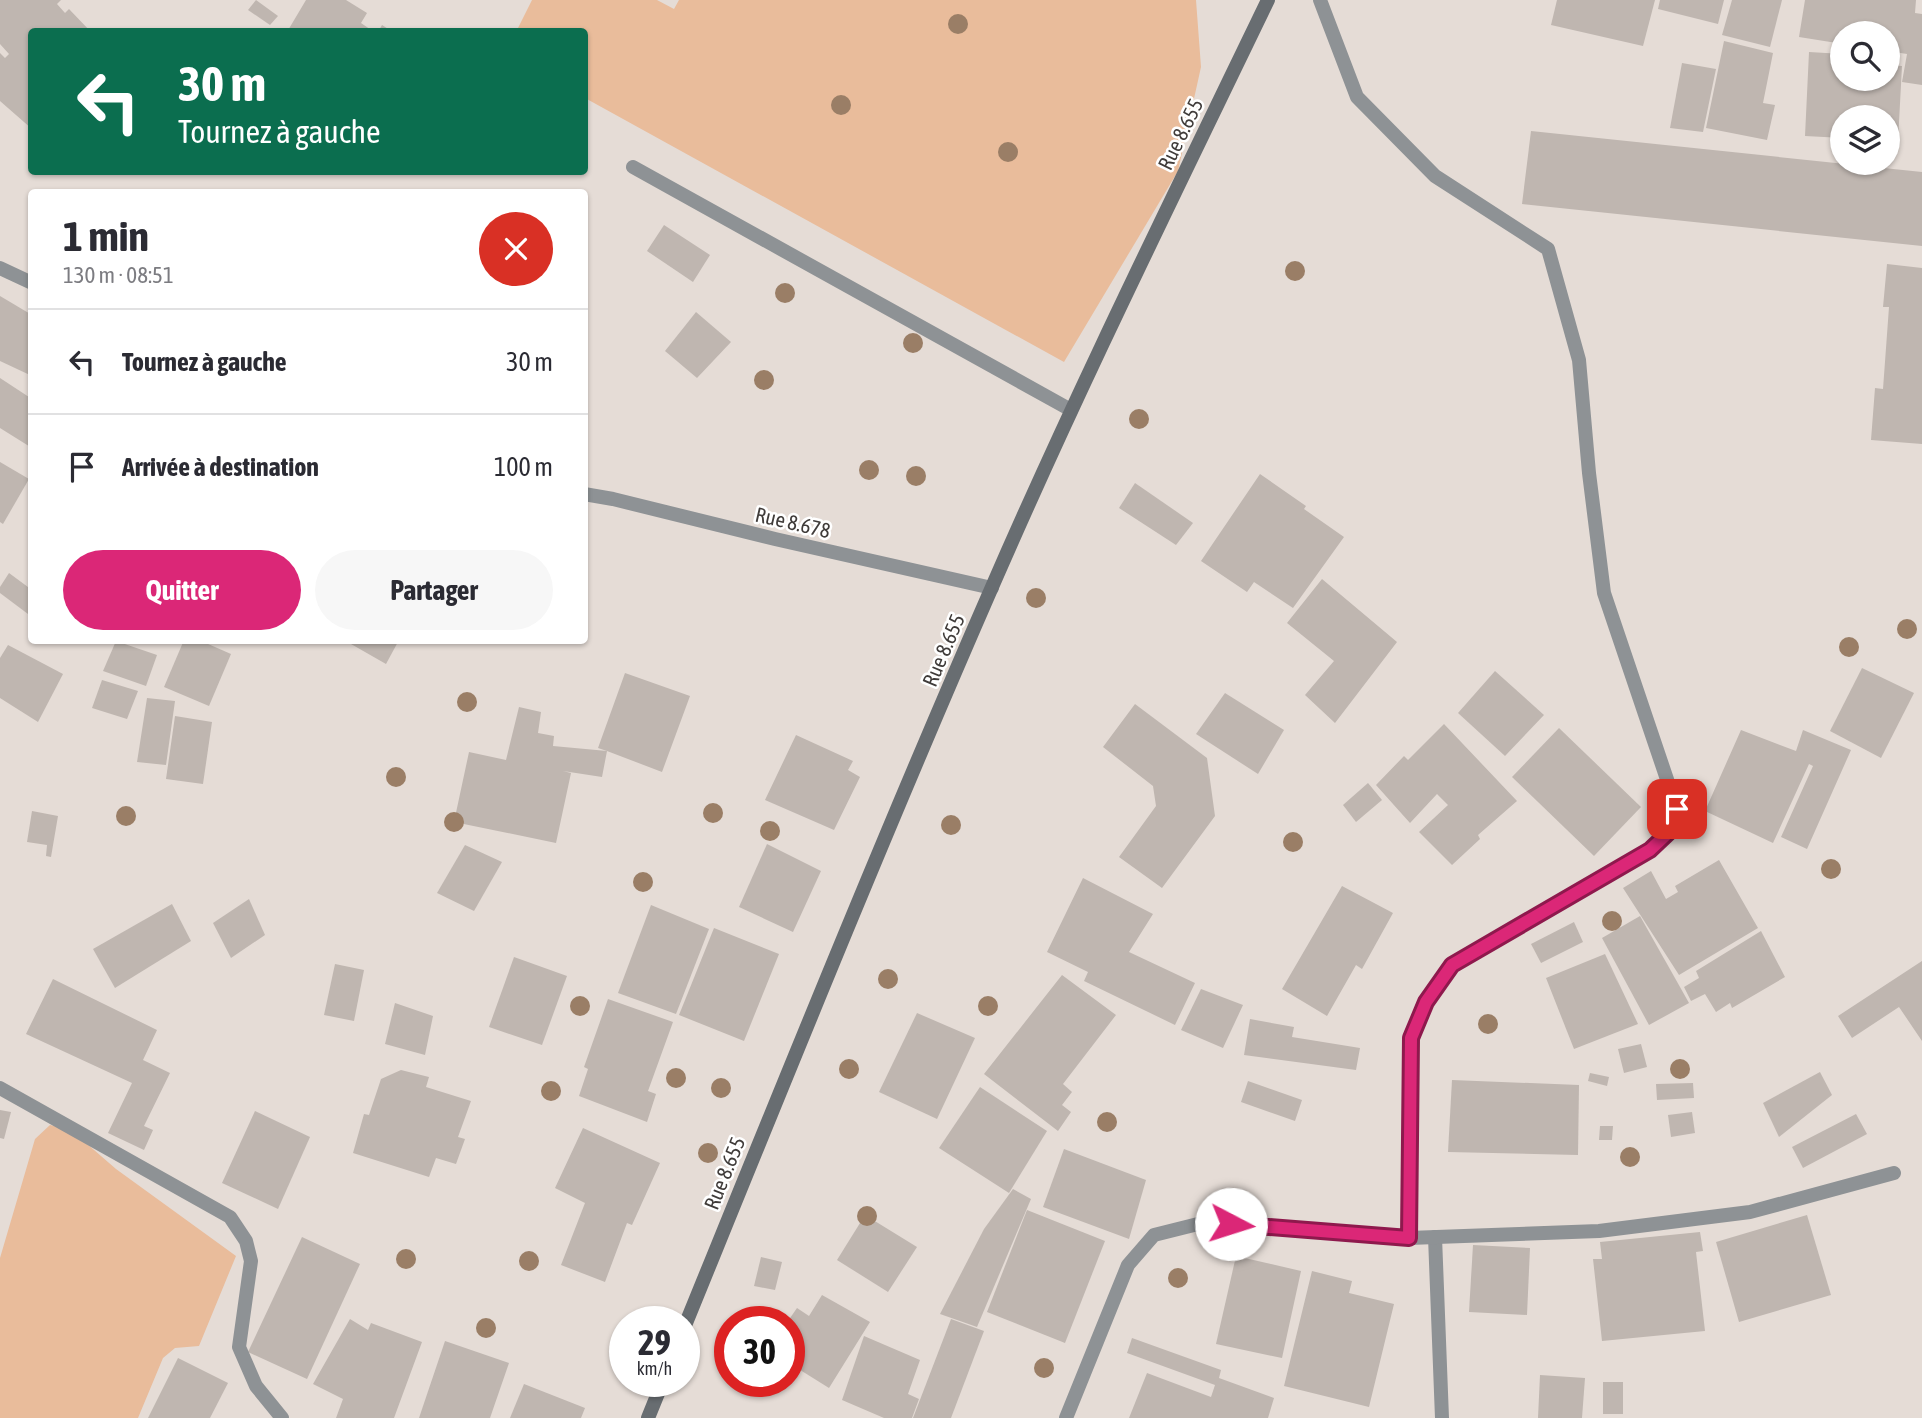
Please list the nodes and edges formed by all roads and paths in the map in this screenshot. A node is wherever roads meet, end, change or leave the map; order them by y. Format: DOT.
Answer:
graph roads {
  1 [pos="1268,0"];
  2 [pos="1320,0"];
  3 [pos="633,167"];
  4 [pos="0,268"];
  5 [pos="28,281"];
  6 [pos="1071,410"];
  7 [pos="588,495"];
  8 [pos="992,588"];
  9 [pos="0,1088"];
  10 [pos="1894,1173"];
  11 [pos="1435,1237"];
  12 [pos="1409,1238"];
  13 [pos="693,1306"];
  14 [pos="657,1397"];
  15 [pos="282,1418"];
  16 [pos="648,1418"];
  17 [pos="1066,1418"];
  18 [pos="1442,1418"];
  1 -- 6 [label="street, Rue 8.655"];
  2 -- 12 [label="street"];
  3 -- 6 [label="street"];
  4 -- 5 [label="street"];
  6 -- 8 [label="street, Rue 8.655"];
  7 -- 8 [label="street, Rue 8.678"];
  8 -- 13 [label="street, Rue 8.655"];
  9 -- 15 [label="street"];
  10 -- 11 [label="street"];
  11 -- 12 [label="street"];
  11 -- 18 [label="street"];
  12 -- 17 [label="street"];
  14 -- 16 [label="street"];
}
